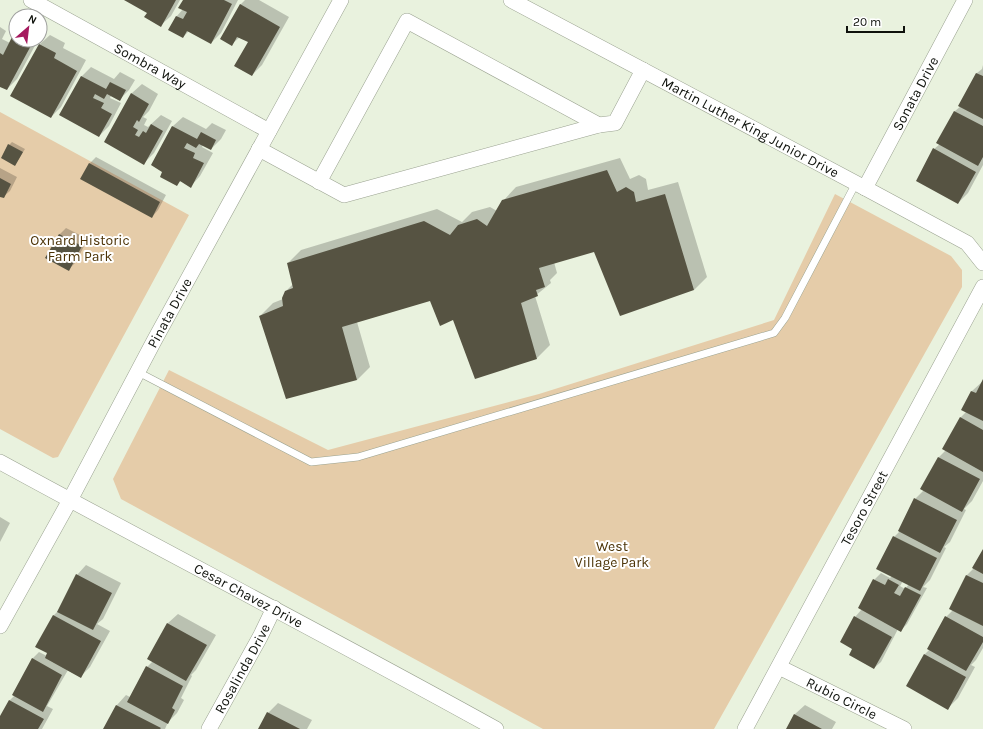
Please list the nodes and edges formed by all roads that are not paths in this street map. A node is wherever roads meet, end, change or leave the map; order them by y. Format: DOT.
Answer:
graph roads {
  1 [pos="31,0"];
  2 [pos="341,0"];
  3 [pos="511,0"];
  4 [pos="959,2"];
  5 [pos="644,70"];
  6 [pos="599,124"];
  7 [pos="269,131"];
  8 [pos="259,149"];
  9 [pos="319,182"];
  10 [pos="861,185"];
  11 [pos="983,263"];
  12 [pos="983,287"];
  13 [pos="138,372"];
  14 [pos="0,462"];
  15 [pos="70,500"];
  16 [pos="274,608"];
  17 [pos="0,626"];
  18 [pos="779,667"];
  19 [pos="478,725"];
  20 [pos="209,729"];
  21 [pos="496,729"];
  22 [pos="746,729"];
  23 [pos="904,729"];
  1 -- 7 [label="street, Sombra Way"];
  2 -- 7 [label="street, Pinata Drive"];
  3 -- 5 [label="street, Martin Luther King Junior Drive"];
  4 -- 10 [label="street, Sonata Drive"];
  5 -- 6 [label="street"];
  5 -- 10 [label="street, Martin Luther King Junior Drive"];
  6 -- 9 [label="street"];
  6 -- 9 [label="street"];
  7 -- 8 [label="street, Pinata Drive"];
  8 -- 9 [label="street"];
  8 -- 13 [label="street, Pinata Drive"];
  10 -- 11 [label="street, Martin Luther King Junior Drive"];
  10 -- 13 [label="lane"];
  12 -- 18 [label="street, Tesoro Street"];
  13 -- 15 [label="street, Pinata Drive"];
  14 -- 15 [label="street, Cesar Chavez Drive"];
  15 -- 16 [label="street, Cesar Chavez Drive"];
  15 -- 17 [label="street, Pinata Drive"];
  16 -- 19 [label="street, Cesar Chavez Drive"];
  16 -- 20 [label="street, Rosalinda Drive"];
  18 -- 22 [label="street, Tesoro Street"];
  18 -- 23 [label="street, Rubio Circle"];
  19 -- 21 [label="street, Cesar Chavez Drive"];
}
